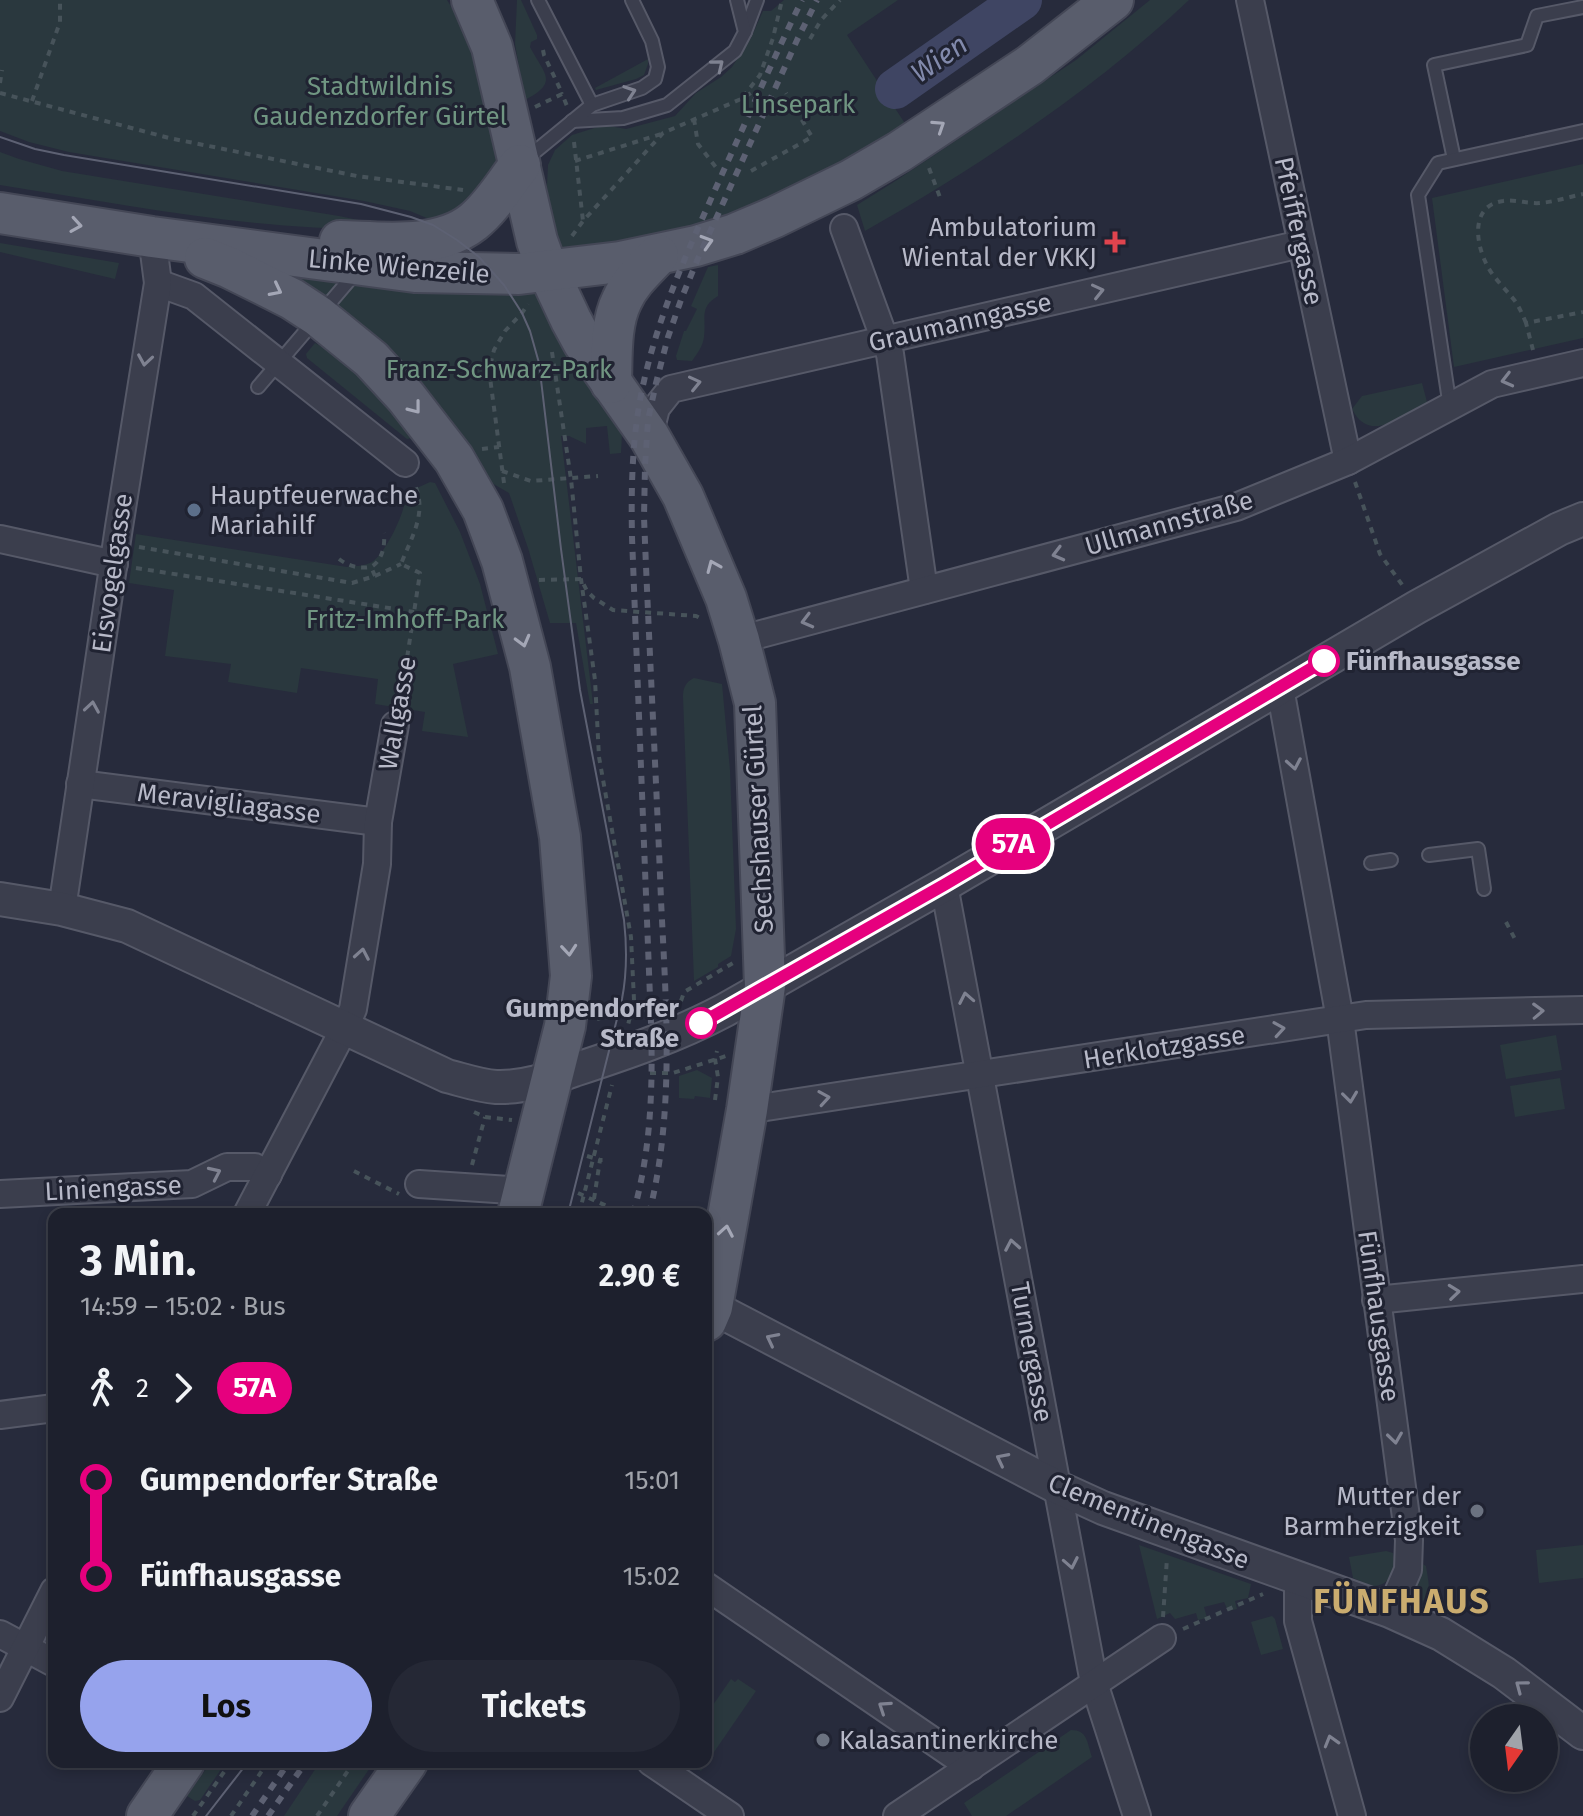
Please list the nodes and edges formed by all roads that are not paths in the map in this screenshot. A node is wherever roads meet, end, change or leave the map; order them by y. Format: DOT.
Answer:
graph roads {
  1 [pos="538,0"];
  2 [pos="632,0"];
  3 [pos="737,0"];
  4 [pos="757,0"];
  5 [pos="1113,0"];
  6 [pos="1250,0"];
  7 [pos="1534,0"];
  8 [pos="1583,7"];
  9 [pos="481,11"];
  10 [pos="1537,16"];
  11 [pos="745,32"];
  12 [pos="592,105"];
  13 [pos="572,121"];
  14 [pos="1583,131"];
  15 [pos="1454,159"];
  16 [pos="520,165"];
  17 [pos="0,213"];
  18 [pos="844,228"];
  19 [pos="152,237"];
  20 [pos="1301,244"];
  21 [pos="658,255"];
  22 [pos="367,267"];
  23 [pos="158,283"];
  24 [pos="540,285"];
  25 [pos="318,316"];
  26 [pos="885,340"];
  27 [pos="278,363"];
  28 [pos="1583,363"];
  29 [pos="611,383"];
  30 [pos="258,387"];
  31 [pos="1450,407"];
  32 [pos="649,436"];
  33 [pos="1348,461"];
  34 [pos="413,474"];
  35 [pos="1583,519"];
  36 [pos="0,539"];
  37 [pos="119,565"];
  38 [pos="924,590"];
  39 [pos="739,640"];
  40 [pos="1280,688"];
  41 [pos="395,725"];
  42 [pos="80,784"];
  43 [pos="378,822"];
  44 [pos="1429,855"];
  45 [pos="1391,860"];
  46 [pos="1371,863"];
  47 [pos="944,885"];
  48 [pos="1484,889"];
  49 [pos="0,899"];
  50 [pos="62,909"];
  51 [pos="750,974"];
  52 [pos="1583,1010"];
  53 [pos="1340,1019"];
  54 [pos="344,1029"];
  55 [pos="980,1075"];
  56 [pos="552,1078"];
  57 [pos="747,1110"];
  58 [pos="268,1175"];
  59 [pos="415,1192"];
  60 [pos="0,1194"];
  61 [pos="521,1202"];
  62 [pos="250,1208"];
  63 [pos="1583,1279"];
  64 [pos="712,1298"];
  65 [pos="1376,1300"];
  66 [pos="712,1315"];
  67 [pos="48,1409"];
  68 [pos="0,1415"];
  69 [pos="1057,1487"];
  70 [pos="1298,1579"];
  71 [pos="712,1590"];
  72 [pos="48,1603"];
  73 [pos="1390,1611"];
  74 [pos="0,1634"];
  75 [pos="1162,1638"];
  76 [pos="25,1648"];
  77 [pos="48,1660"];
  78 [pos="1094,1683"];
  79 [pos="0,1698"];
  80 [pos="1583,1733"];
  81 [pos="971,1767"];
  82 [pos="180,1768"];
  83 [pos="403,1768"];
  84 [pos="660,1768"];
  85 [pos="147,1816"];
  86 [pos="369,1816"];
  87 [pos="730,1816"];
  88 [pos="897,1816"];
  89 [pos="1137,1816"];
  90 [pos="1352,1816"];
  1 -- 12 [label="lane"];
  12 -- 2 [label="lane, one-way"];
  3 -- 11 [label="lane"];
  4 -- 11 [label="lane"];
  21 -- 5 [label="main road, Linke Wienzeile, one-way"];
  6 -- 20 [label="street, Pfeiffergasse"];
  7 -- 10 [label="lane"];
  8 -- 10 [label="lane"];
  9 -- 16 [label="main road, Sechshauser Gürtel"];
  10 -- 15 [label="lane"];
  13 -- 11 [label="lane, one-way"];
  12 -- 13 [label="lane"];
  13 -- 16 [label="lane"];
  14 -- 15 [label="lane"];
  15 -- 31 [label="lane"];
  16 -- 19 [label="main road"];
  16 -- 24 [label="main road, Sechshauser Gürtel"];
  17 -- 19 [label="main road, Linke Wienzeile, one-way"];
  18 -- 26 [label="street"];
  19 -- 22 [label="main road, Linke Wienzeile"];
  19 -- 23 [label="street, Eisvogelgasse"];
  19 -- 25 [label="main road, one-way"];
  26 -- 20 [label="street, Graumanngasse, one-way"];
  20 -- 33 [label="street, Pfeiffergasse"];
  21 -- 24 [label="main road, Linke Wienzeile"];
  21 -- 29 [label="main road"];
  22 -- 24 [label="main road, Linke Wienzeile"];
  22 -- 25 [label="lane"];
  23 -- 27 [label="street"];
  23 -- 37 [label="street, Eisvogelgasse, one-way"];
  24 -- 29 [label="main road, Sechshauser Gürtel"];
  25 -- 27 [label="lane"];
  25 -- 56 [label="main road, one-way"];
  32 -- 26 [label="street, Graumanngasse, one-way"];
  26 -- 38 [label="street"];
  27 -- 30 [label="lane"];
  27 -- 34 [label="street"];
  28 -- 31 [label="street, Ullmannstraße, one-way"];
  29 -- 32 [label="main road, Sechshauser Gürtel"];
  31 -- 33 [label="street, Ullmannstraße"];
  39 -- 32 [label="main road, Sechshauser Gürtel, one-way"];
  33 -- 38 [label="street, Ullmannstraße, one-way"];
  35 -- 40 [label="street"];
  36 -- 37 [label="street"];
  42 -- 37 [label="street, Eisvogelgasse, one-way"];
  38 -- 39 [label="street, Ullmannstraße, one-way"];
  39 -- 51 [label="main road, Sechshauser Gürtel"];
  40 -- 47 [label="street"];
  40 -- 53 [label="street, Fünfhausgasse, one-way"];
  41 -- 43 [label="street, Wallgasse"];
  42 -- 43 [label="street, Meravigliagasse"];
  42 -- 50 [label="street, Eisvogelgasse"];
  54 -- 43 [label="street, Wallgasse, one-way"];
  44 -- 48 [label="lane"];
  45 -- 46 [label="lane"];
  47 -- 51 [label="street"];
  55 -- 47 [label="street, Turnergasse, one-way"];
  49 -- 50 [label="street"];
  50 -- 54 [label="street"];
  51 -- 56 [label="street"];
  51 -- 57 [label="main road, Sechshauser Gürtel"];
  53 -- 52 [label="street, Herklotzgasse, one-way"];
  55 -- 53 [label="street, Herklotzgasse, one-way"];
  53 -- 65 [label="street, Fünfhausgasse, one-way"];
  54 -- 56 [label="street"];
  54 -- 58 [label="street, Wallgasse"];
  57 -- 55 [label="street, Herklotzgasse, one-way"];
  69 -- 55 [label="street, Turnergasse, one-way"];
  56 -- 61 [label="main road"];
  64 -- 57 [label="main road, Sechshauser Gürtel, one-way"];
  60 -- 58 [label="street, Liniengasse, one-way"];
  58 -- 62 [label="street, Wallgasse"];
  59 -- 61 [label="street"];
  65 -- 63 [label="street, one-way"];
  65 -- 73 [label="street, Fünfhausgasse, one-way"];
  69 -- 66 [label="street, Clementinengasse, one-way"];
  67 -- 68 [label="street"];
  69 -- 70 [label="street, Clementinengasse"];
  69 -- 78 [label="street, Turnergasse, one-way"];
  70 -- 73 [label="street, Clementinengasse"];
  90 -- 70 [label="street, one-way"];
  81 -- 71 [label="street, one-way"];
  72 -- 76 [label="street"];
  80 -- 73 [label="street, Clementinengasse, one-way"];
  74 -- 76 [label="street"];
  75 -- 78 [label="street"];
  76 -- 77 [label="street"];
  76 -- 79 [label="street"];
  78 -- 81 [label="street"];
  78 -- 89 [label="street, Turnergasse"];
  81 -- 88 [label="street"];
  82 -- 85 [label="main road"];
  83 -- 86 [label="main road"];
  84 -- 87 [label="street"];
}
